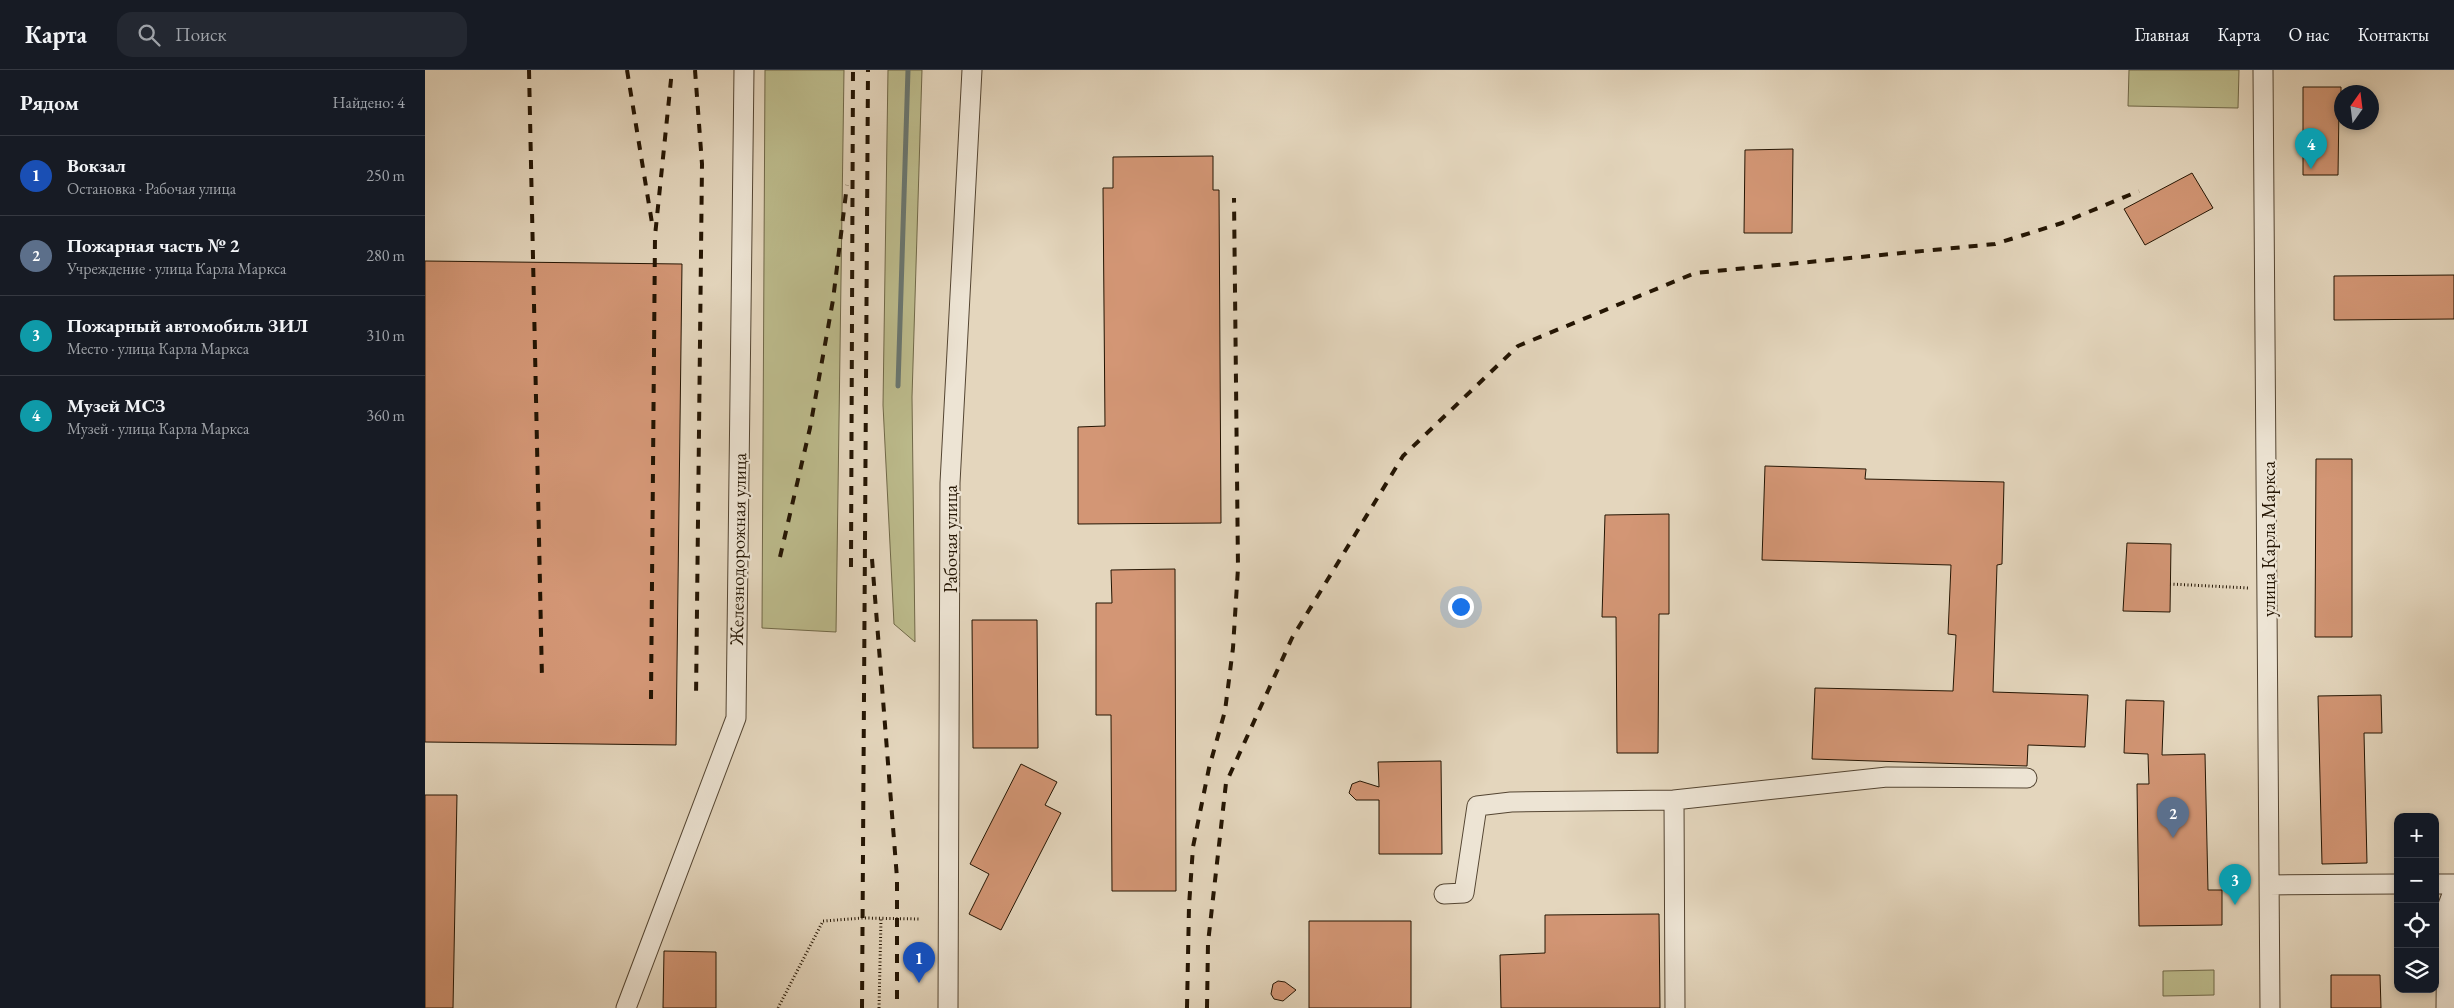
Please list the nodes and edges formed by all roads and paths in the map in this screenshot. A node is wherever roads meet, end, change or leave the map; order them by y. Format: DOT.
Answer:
graph roads {
  1 [pos="744,70"];
  2 [pos="972,70"];
  3 [pos="2263,70"];
  4 [pos="2170,584"];
  5 [pos="2252,588"];
  6 [pos="2027,778"];
  7 [pos="1674,800"];
  8 [pos="2394,884"];
  9 [pos="2439,884"];
  10 [pos="2454,884"];
  11 [pos="2269,885"];
  12 [pos="2454,889"];
  13 [pos="1444,894"];
  14 [pos="881,919"];
  15 [pos="919,919"];
  16 [pos="2450,944"];
  17 [pos="626,1008"];
  18 [pos="778,1008"];
  19 [pos="879,1008"];
  20 [pos="948,1008"];
  21 [pos="1675,1008"];
  22 [pos="2270,1008"];
  23 [pos="2446,1008"];
  1 -- 17 [label="street, Железнодорожная улица"];
  2 -- 20 [label="street, Рабочая улица"];
  3 -- 11 [label="street, улица Карла Маркса"];
  4 -- 5 [label="path"];
  6 -- 7 [label="street"];
  7 -- 13 [label="street"];
  7 -- 21 [label="street"];
  8 -- 11 [label="street"];
  9 -- 10 [label="street"];
  11 -- 22 [label="street, улица Карла Маркса"];
  12 -- 16 [label="street"];
  14 -- 15 [label="path"];
  14 -- 18 [label="path"];
  14 -- 19 [label="path"];
  16 -- 23 [label="street"];
}
